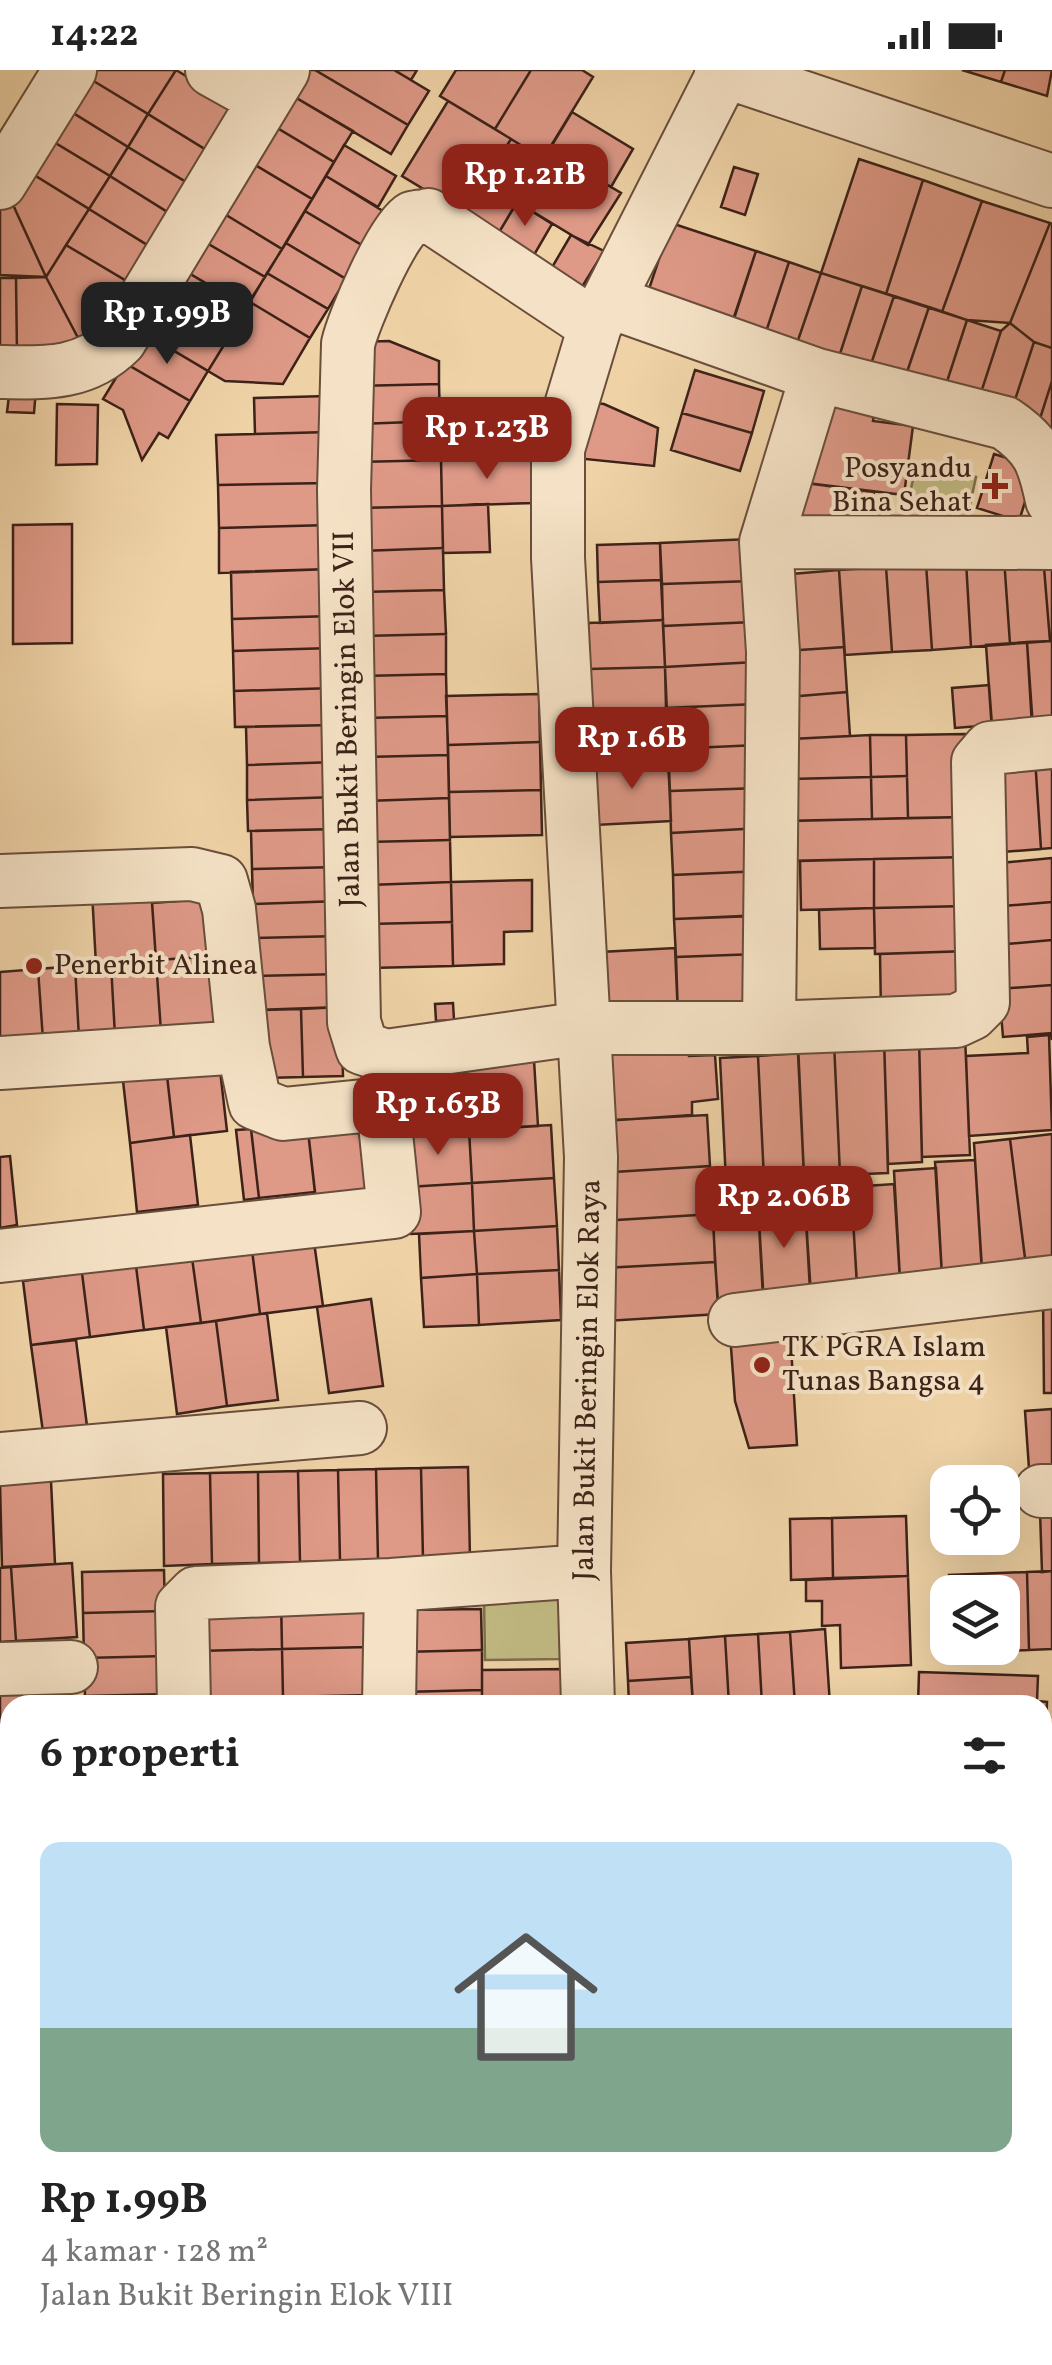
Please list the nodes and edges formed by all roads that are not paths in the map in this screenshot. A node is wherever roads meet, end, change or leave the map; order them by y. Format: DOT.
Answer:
graph roads {
  1 [pos="70,70"];
  2 [pos="212,70"];
  3 [pos="723,71"];
  4 [pos="273,84"];
  5 [pos="1052,181"];
  6 [pos="0,183"];
  7 [pos="602,313"];
  8 [pos="0,372"];
  9 [pos="817,375"];
  10 [pos="1052,500"];
  11 [pos="766,542"];
  12 [pos="1052,543"];
  13 [pos="1052,742"];
  14 [pos="0,881"];
  15 [pos="584,1028"];
  16 [pos="769,1028"];
  17 [pos="243,1047"];
  18 [pos="0,1062"];
  19 [pos="0,1256"];
  20 [pos="1052,1282"];
  21 [pos="735,1320"];
  22 [pos="360,1428"];
  23 [pos="0,1458"];
  24 [pos="584,1571"];
  25 [pos="391,1585"];
  26 [pos="71,1668"];
  27 [pos="0,1670"];
  28 [pos="184,1695"];
  29 [pos="389,1695"];
  30 [pos="588,1695"];
  1 -- 6 [label="street"];
  2 -- 4 [label="street"];
  3 -- 5 [label="street"];
  3 -- 7 [label="street, Jalan Bukit Beringin Elok Raya"];
  4 -- 8 [label="street"];
  7 -- 9 [label="street"];
  7 -- 15 [label="street, Jalan Bukit Beringin Elok Raya"];
  7 -- 15 [label="street, Jalan Bukit Beringin Elok VII"];
  9 -- 10 [label="street"];
  9 -- 11 [label="street"];
  11 -- 12 [label="street"];
  11 -- 16 [label="street"];
  13 -- 16 [label="street"];
  14 -- 17 [label="street"];
  15 -- 16 [label="street"];
  15 -- 24 [label="street, Jalan Bukit Beringin Elok Raya"];
  17 -- 18 [label="street"];
  17 -- 19 [label="street"];
  20 -- 21 [label="street"];
  22 -- 23 [label="street"];
  24 -- 25 [label="street"];
  24 -- 30 [label="street, Jalan Bukit Beringin Elok Raya"];
  25 -- 28 [label="street"];
  25 -- 29 [label="street"];
  26 -- 27 [label="street"];
}
